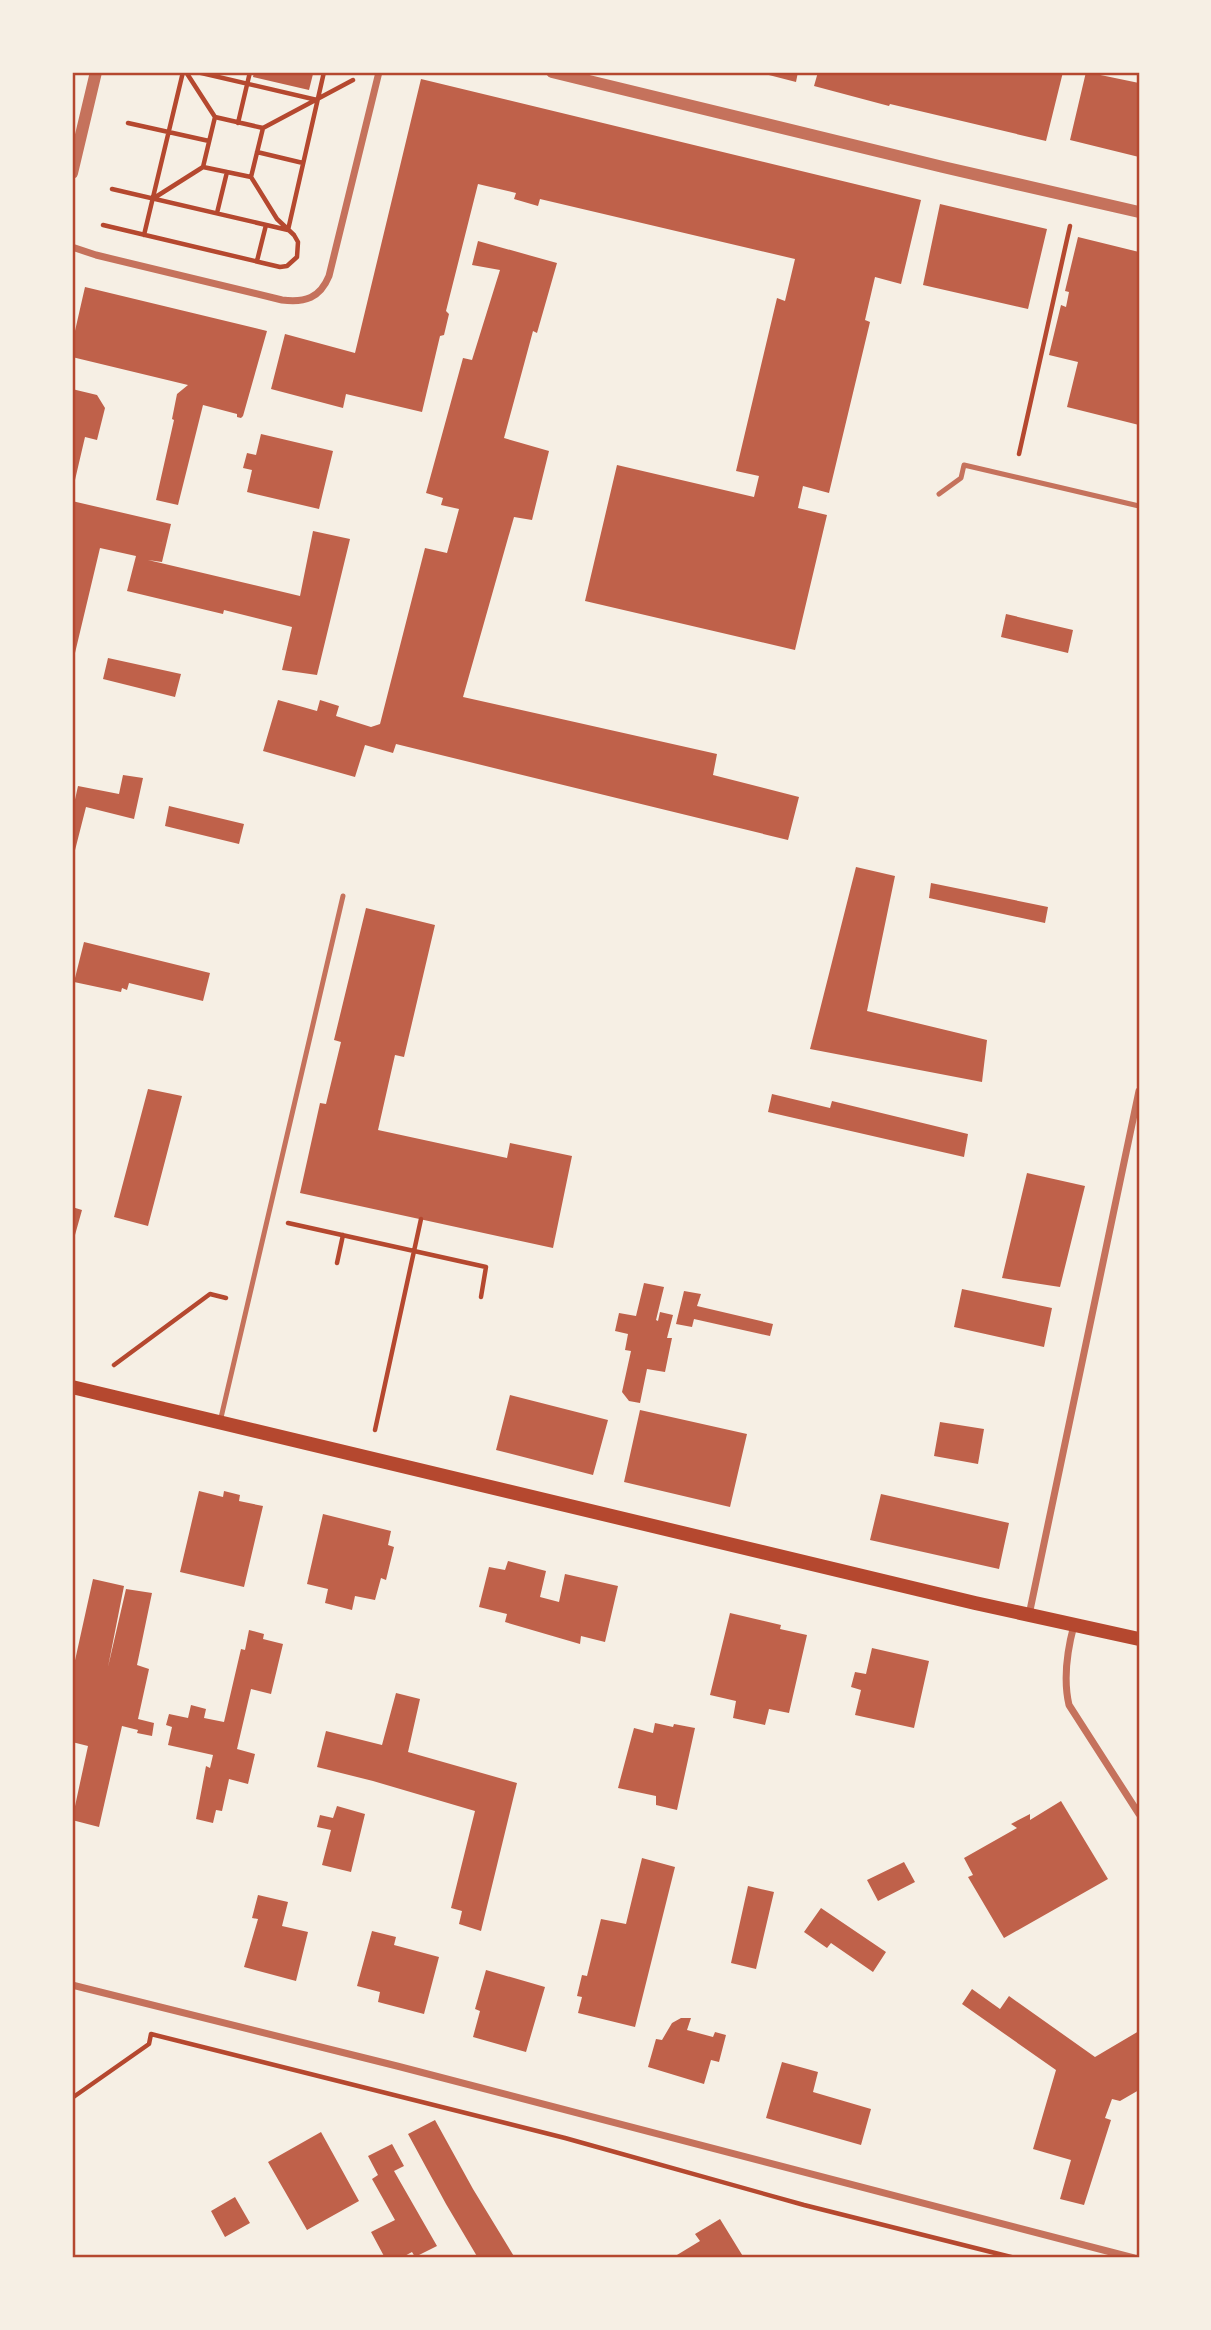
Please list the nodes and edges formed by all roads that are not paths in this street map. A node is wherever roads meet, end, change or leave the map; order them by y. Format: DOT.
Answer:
graph roads {
  1 [pos="96,72"];
  2 [pos="379,72"];
  3 [pos="552,72"];
  4 [pos="72,173"];
  5 [pos="1139,212"];
  6 [pos="72,247"];
  7 [pos="939,494"];
  8 [pos="1139,506"];
  9 [pos="343,897"];
  10 [pos="1139,1091"];
  11 [pos="72,1387"];
  12 [pos="219,1423"];
  13 [pos="1029,1615"];
  14 [pos="1074,1625"];
  15 [pos="1139,1639"];
  16 [pos="1139,1814"];
  17 [pos="72,1984"];
  18 [pos="1134,2258"];
  1 -- 4 [label="street"];
  2 -- 6 [label="street"];
  3 -- 5 [label="street"];
  7 -- 8 [label="lane"];
  9 -- 12 [label="lane"];
  10 -- 13 [label="street"];
  11 -- 12 [label="main road"];
  12 -- 13 [label="main road"];
  13 -- 14 [label="main road"];
  14 -- 15 [label="main road"];
  14 -- 16 [label="street"];
  17 -- 18 [label="street"];
}
